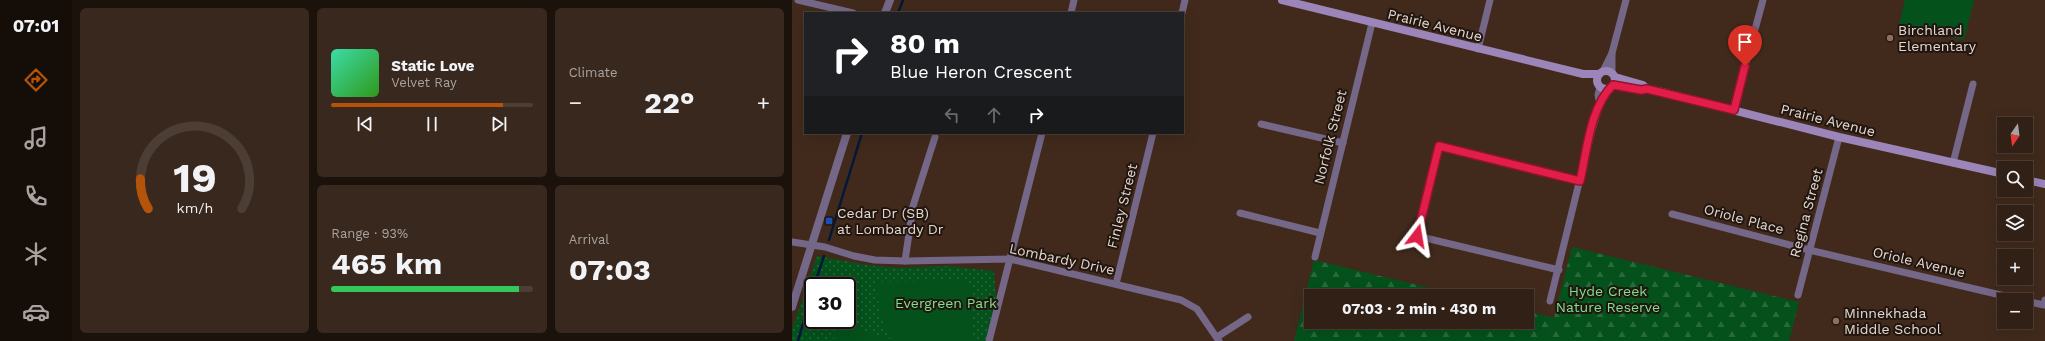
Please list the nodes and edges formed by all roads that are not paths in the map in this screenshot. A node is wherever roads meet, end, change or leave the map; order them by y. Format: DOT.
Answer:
graph roads {
  1 [pos="798,0"];
  2 [pos="890,0"];
  3 [pos="1074,0"];
  4 [pos="1185,0"];
  5 [pos="1282,0"];
  6 [pos="1490,0"];
  7 [pos="1626,0"];
  8 [pos="1763,0"];
  9 [pos="849,12"];
  10 [pos="885,12"];
  11 [pos="1071,12"];
  12 [pos="1182,12"];
  13 [pos="1372,23"];
  14 [pos="1478,49"];
  15 [pos="1606,80"];
  16 [pos="1973,84"];
  17 [pos="1734,110"];
  18 [pos="1261,124"];
  19 [pos="847,134"];
  20 [pos="1042,134"];
  21 [pos="1153,134"];
  22 [pos="935,137"];
  23 [pos="1839,137"];
  24 [pos="1343,143"];
  25 [pos="1953,163"];
  26 [pos="1997,172"];
  27 [pos="1580,181"];
  28 [pos="2033,181"];
  29 [pos="2045,184"];
  30 [pos="1240,213"];
  31 [pos="1672,214"];
  32 [pos="1320,233"];
  33 [pos="792,242"];
  34 [pos="812,245"];
  35 [pos="1809,250"];
  36 [pos="1314,257"];
  37 [pos="1010,258"];
  38 [pos="905,261"];
  39 [pos="1559,270"];
  40 [pos="1116,284"];
  41 [pos="1997,294"];
  42 [pos="1798,295"];
  43 [pos="1550,301"];
  44 [pos="2033,302"];
  45 [pos="2044,303"];
  46 [pos="792,307"];
  47 [pos="1248,317"];
  48 [pos="1218,339"];
  49 [pos="989,341"];
  1 -- 9 [label="street"];
  2 -- 10 [label="street"];
  3 -- 11 [label="street"];
  4 -- 12 [label="street"];
  5 -- 13 [label="main road, Prairie Avenue"];
  6 -- 14 [label="street"];
  7 -- 15 [label="street"];
  8 -- 17 [label="street"];
  13 -- 14 [label="main road, Prairie Avenue"];
  13 -- 24 [label="street, Norfolk Street"];
  14 -- 15 [label="main road, Prairie Avenue"];
  15 -- 17 [label="main road, Prairie Avenue"];
  15 -- 27 [label="street"];
  16 -- 25 [label="street"];
  17 -- 23 [label="main road, Prairie Avenue"];
  18 -- 24 [label="street"];
  19 -- 34 [label="street"];
  20 -- 37 [label="street"];
  21 -- 40 [label="street, Finley Street"];
  22 -- 38 [label="street"];
  23 -- 25 [label="main road, Prairie Avenue"];
  23 -- 35 [label="street, Regina Street"];
  24 -- 32 [label="street, Norfolk Street"];
  25 -- 26 [label="main road, Prairie Avenue"];
  27 -- 39 [label="street"];
  27 -- 39 [label="street"];
  28 -- 29 [label="main road"];
  30 -- 32 [label="street"];
  31 -- 35 [label="street, Oriole Place"];
  32 -- 36 [label="street, Norfolk Street"];
  33 -- 34 [label="street, Lombardy Drive"];
  34 -- 38 [label="street, Lombardy Drive"];
  34 -- 46 [label="street"];
  35 -- 41 [label="street, Oriole Avenue"];
  35 -- 42 [label="street, Regina Street"];
  37 -- 38 [label="street, Lombardy Drive"];
  37 -- 40 [label="street, Lombardy Drive"];
  37 -- 49 [label="street"];
  39 -- 43 [label="street"];
  40 -- 48 [label="street, Lombardy Drive"];
  44 -- 45 [label="street"];
  47 -- 48 [label="street, Lombardy Drive"];
}
